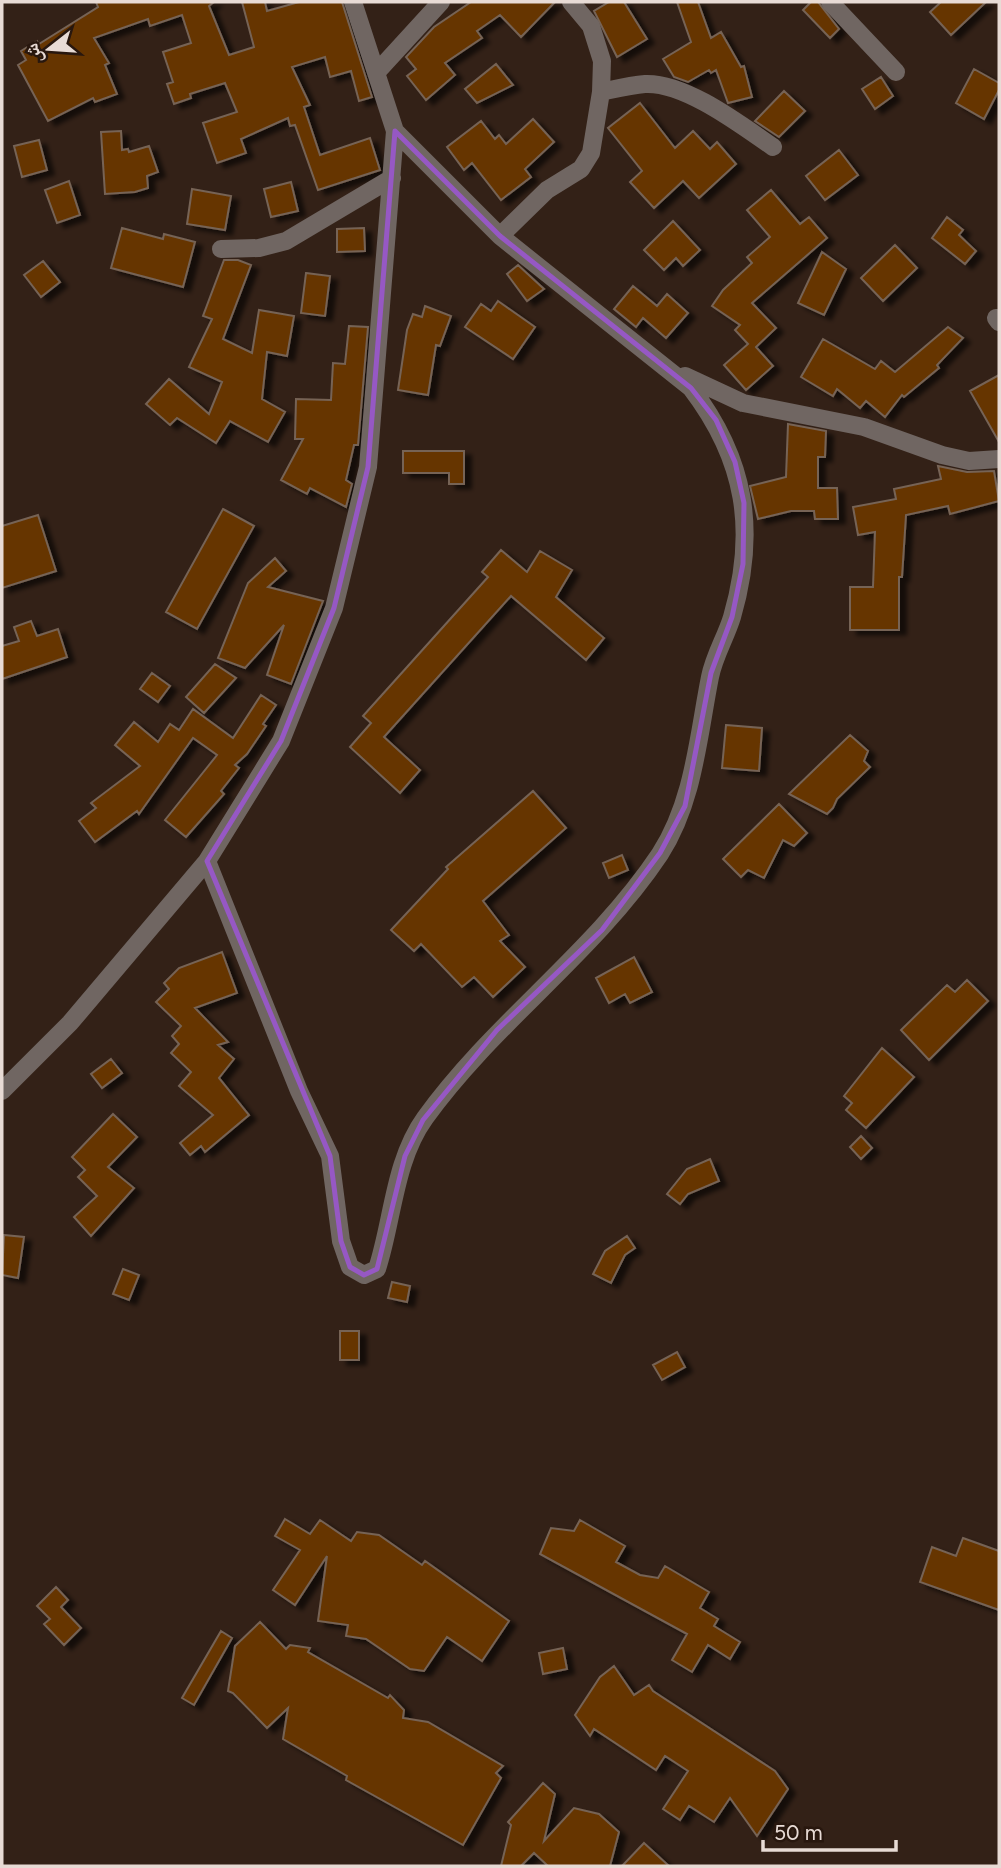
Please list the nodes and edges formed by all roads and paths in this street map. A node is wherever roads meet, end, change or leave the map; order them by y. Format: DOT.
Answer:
graph roads {
  1 [pos="353,2"];
  2 [pos="441,2"];
  3 [pos="571,2"];
  4 [pos="830,2"];
  5 [pos="896,72"];
  6 [pos="376,73"];
  7 [pos="601,92"];
  8 [pos="395,131"];
  9 [pos="773,148"];
  10 [pos="392,178"];
  11 [pos="500,236"];
  12 [pos="221,249"];
  13 [pos="669,369"];
  14 [pos="999,459"];
  15 [pos="207,861"];
  16 [pos="2,1091"];
  1 -- 6 [label="street"];
  2 -- 6 [label="street"];
  3 -- 7 [label="street"];
  4 -- 5 [label="street"];
  6 -- 8 [label="street"];
  7 -- 9 [label="street"];
  7 -- 11 [label="street"];
  8 -- 10 [label="street"];
  8 -- 11 [label="street"];
  10 -- 12 [label="street"];
  10 -- 15 [label="street"];
  11 -- 13 [label="street"];
  13 -- 14 [label="street"];
  13 -- 15 [label="street"];
  15 -- 16 [label="street"];
}
